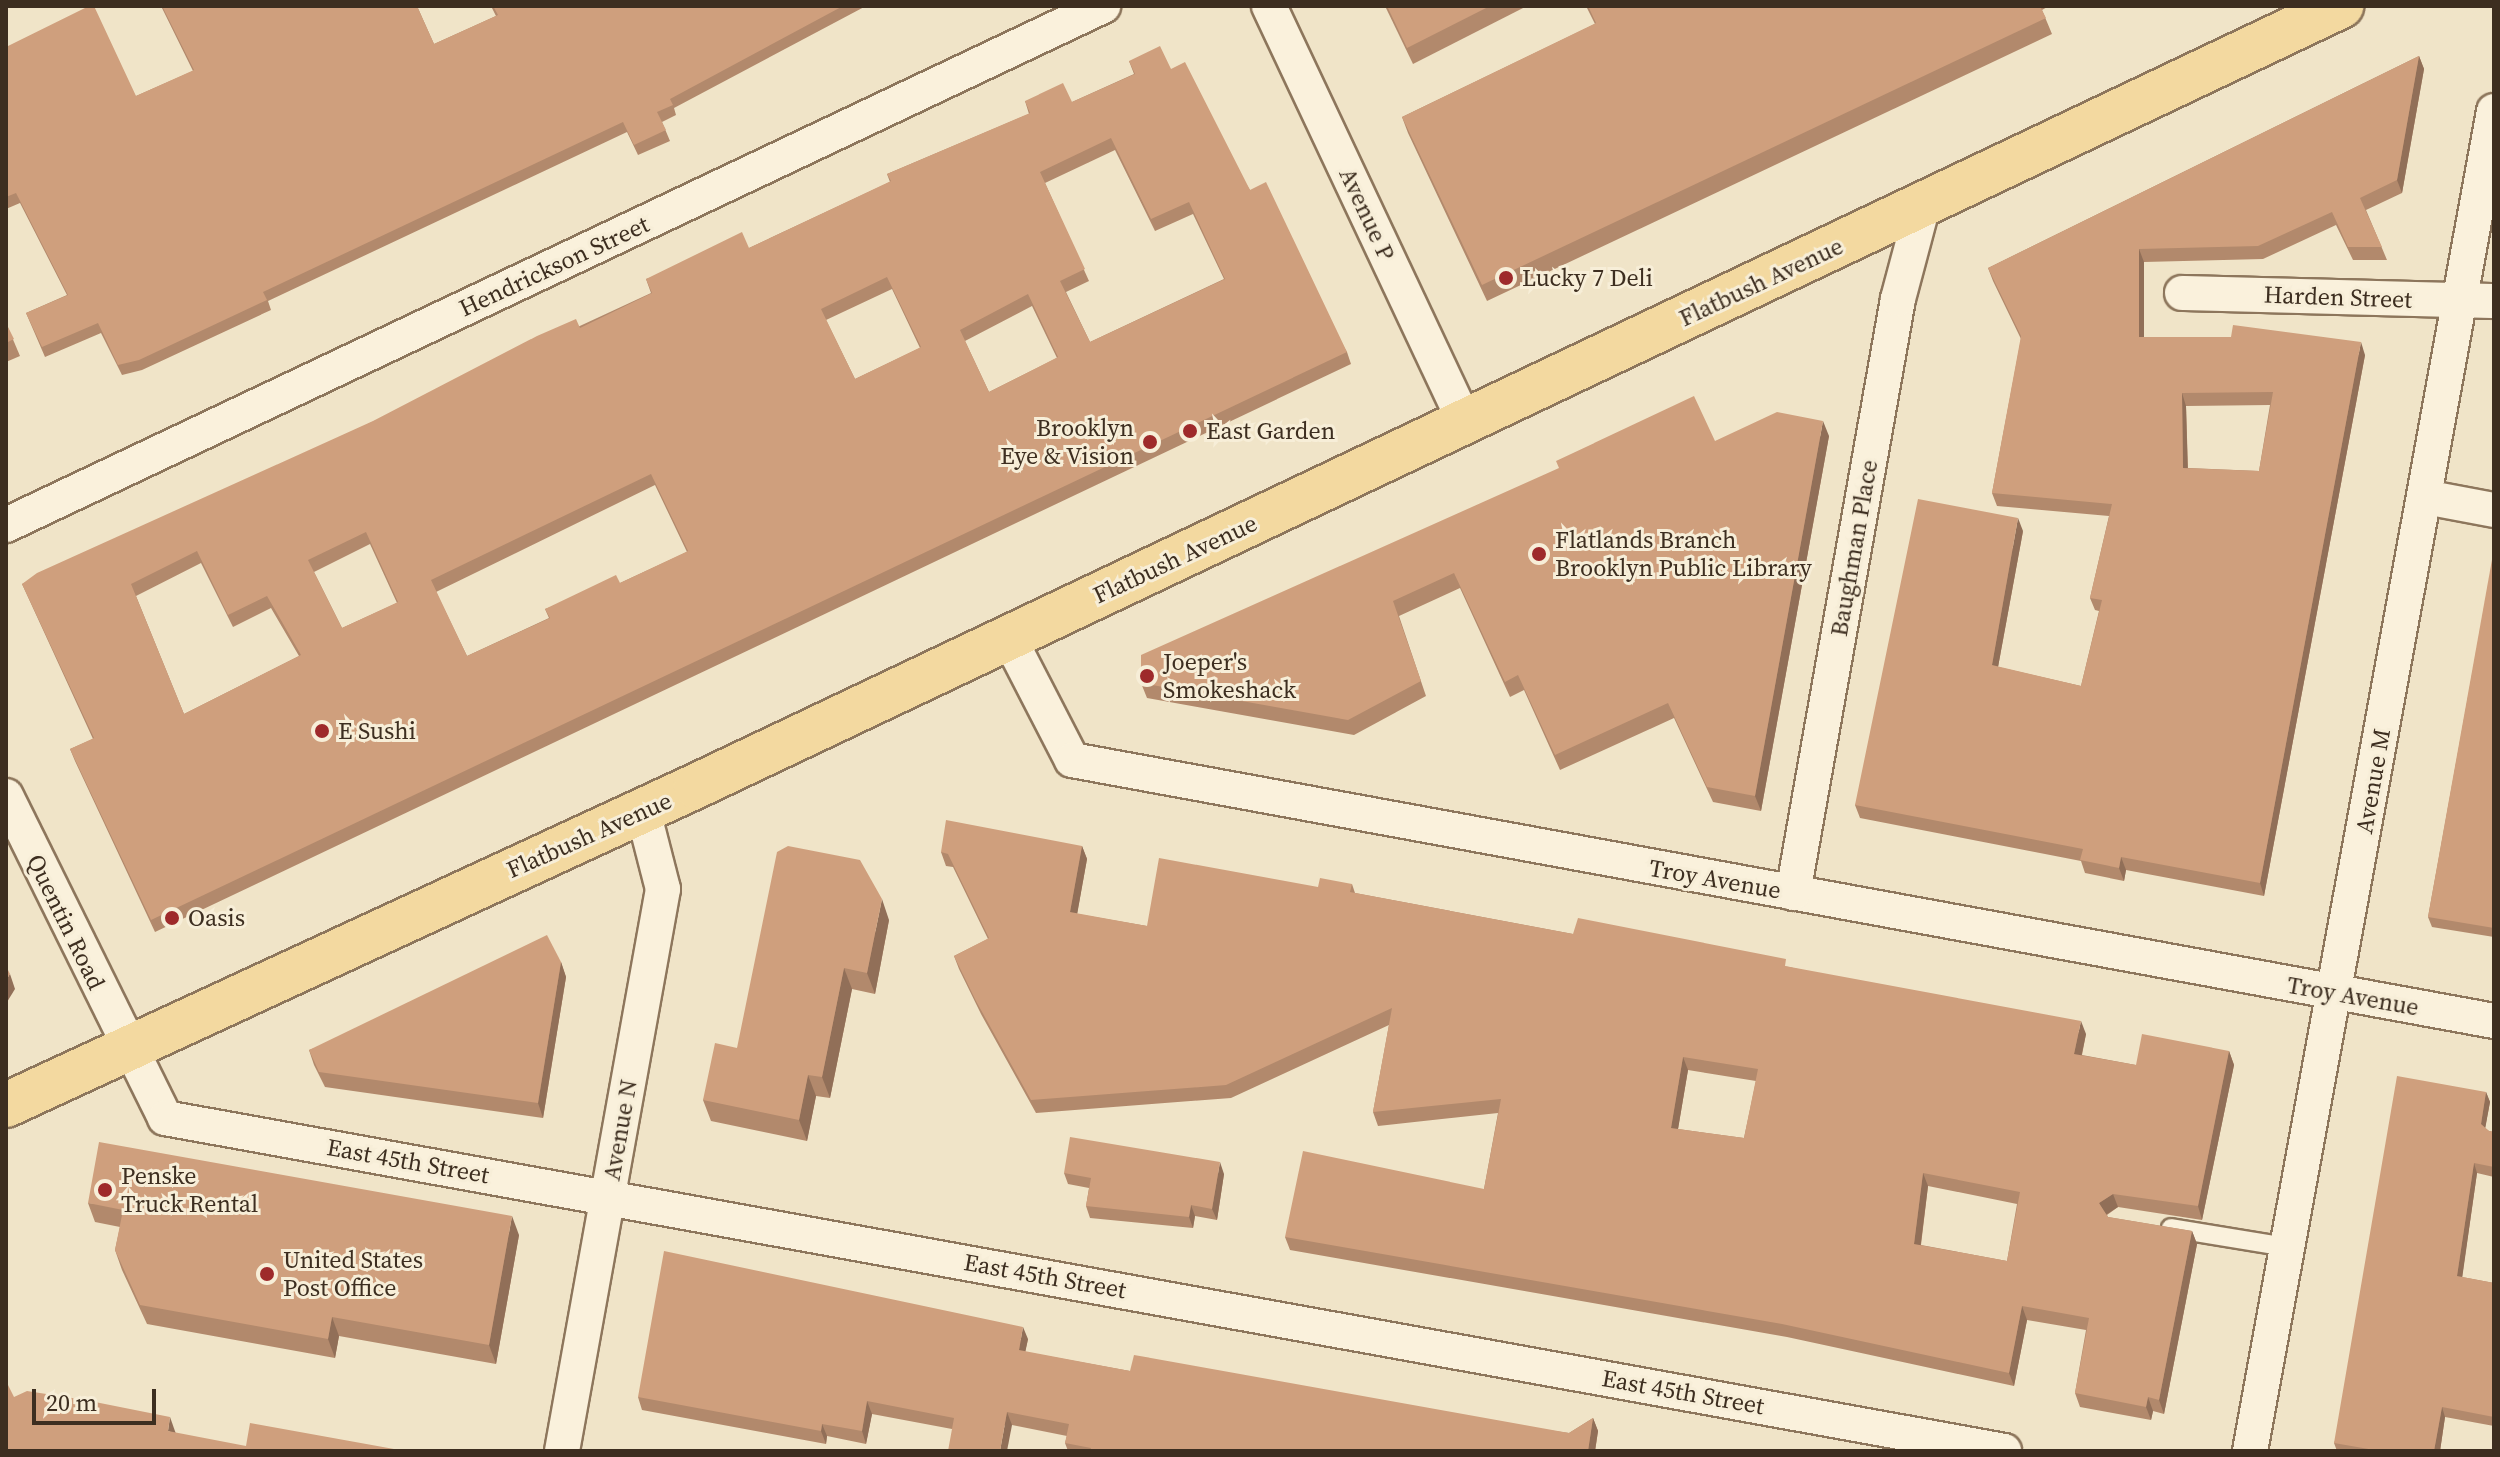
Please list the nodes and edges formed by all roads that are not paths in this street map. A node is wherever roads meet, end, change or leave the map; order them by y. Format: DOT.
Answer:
graph roads {
  1 [pos="1103,6"];
  2 [pos="1269,6"];
  3 [pos="2341,6"];
  4 [pos="2494,111"];
  5 [pos="1923,205"];
  6 [pos="2182,293"];
  7 [pos="2460,300"];
  8 [pos="2494,301"];
  9 [pos="1465,422"];
  10 [pos="2425,497"];
  11 [pos="2494,510"];
  12 [pos="6,525"];
  13 [pos="1009,638"];
  14 [pos="6,796"];
  15 [pos="643,811"];
  16 [pos="1793,893"];
  17 [pos="2333,992"];
  18 [pos="2494,1021"];
  19 [pos="126,1047"];
  20 [pos="6,1105"];
  21 [pos="608,1197"];
  22 [pos="2147,1224"];
  23 [pos="2287,1247"];
  24 [pos="562,1451"];
  25 [pos="2004,1451"];
  26 [pos="2250,1451"];
  1 -- 12 [label="street, Hendrickson Street"];
  2 -- 9 [label="street, Avenue P"];
  3 -- 5 [label="main road, Flatbush Avenue"];
  4 -- 7 [label="street, Avenue M"];
  5 -- 9 [label="main road, Flatbush Avenue"];
  5 -- 16 [label="street, Baughman Place"];
  6 -- 7 [label="street, Harden Street"];
  7 -- 8 [label="street, Harden Street"];
  7 -- 10 [label="street, Avenue M"];
  9 -- 13 [label="main road, Flatbush Avenue"];
  10 -- 11 [label="street"];
  10 -- 17 [label="street, Avenue M"];
  13 -- 15 [label="main road, Flatbush Avenue"];
  13 -- 16 [label="street, Troy Avenue"];
  14 -- 19 [label="street, Quentin Road"];
  15 -- 19 [label="main road, Flatbush Avenue"];
  15 -- 21 [label="street, Avenue N"];
  16 -- 17 [label="street, Troy Avenue"];
  17 -- 18 [label="street, Troy Avenue"];
  17 -- 23 [label="street, Avenue M"];
  19 -- 20 [label="main road, Flatbush Avenue"];
  19 -- 21 [label="street, East 45th Street"];
  21 -- 24 [label="street, Avenue N"];
  21 -- 25 [label="street, East 45th Street"];
  22 -- 23 [label="lane"];
  23 -- 26 [label="street, Avenue M"];
}
